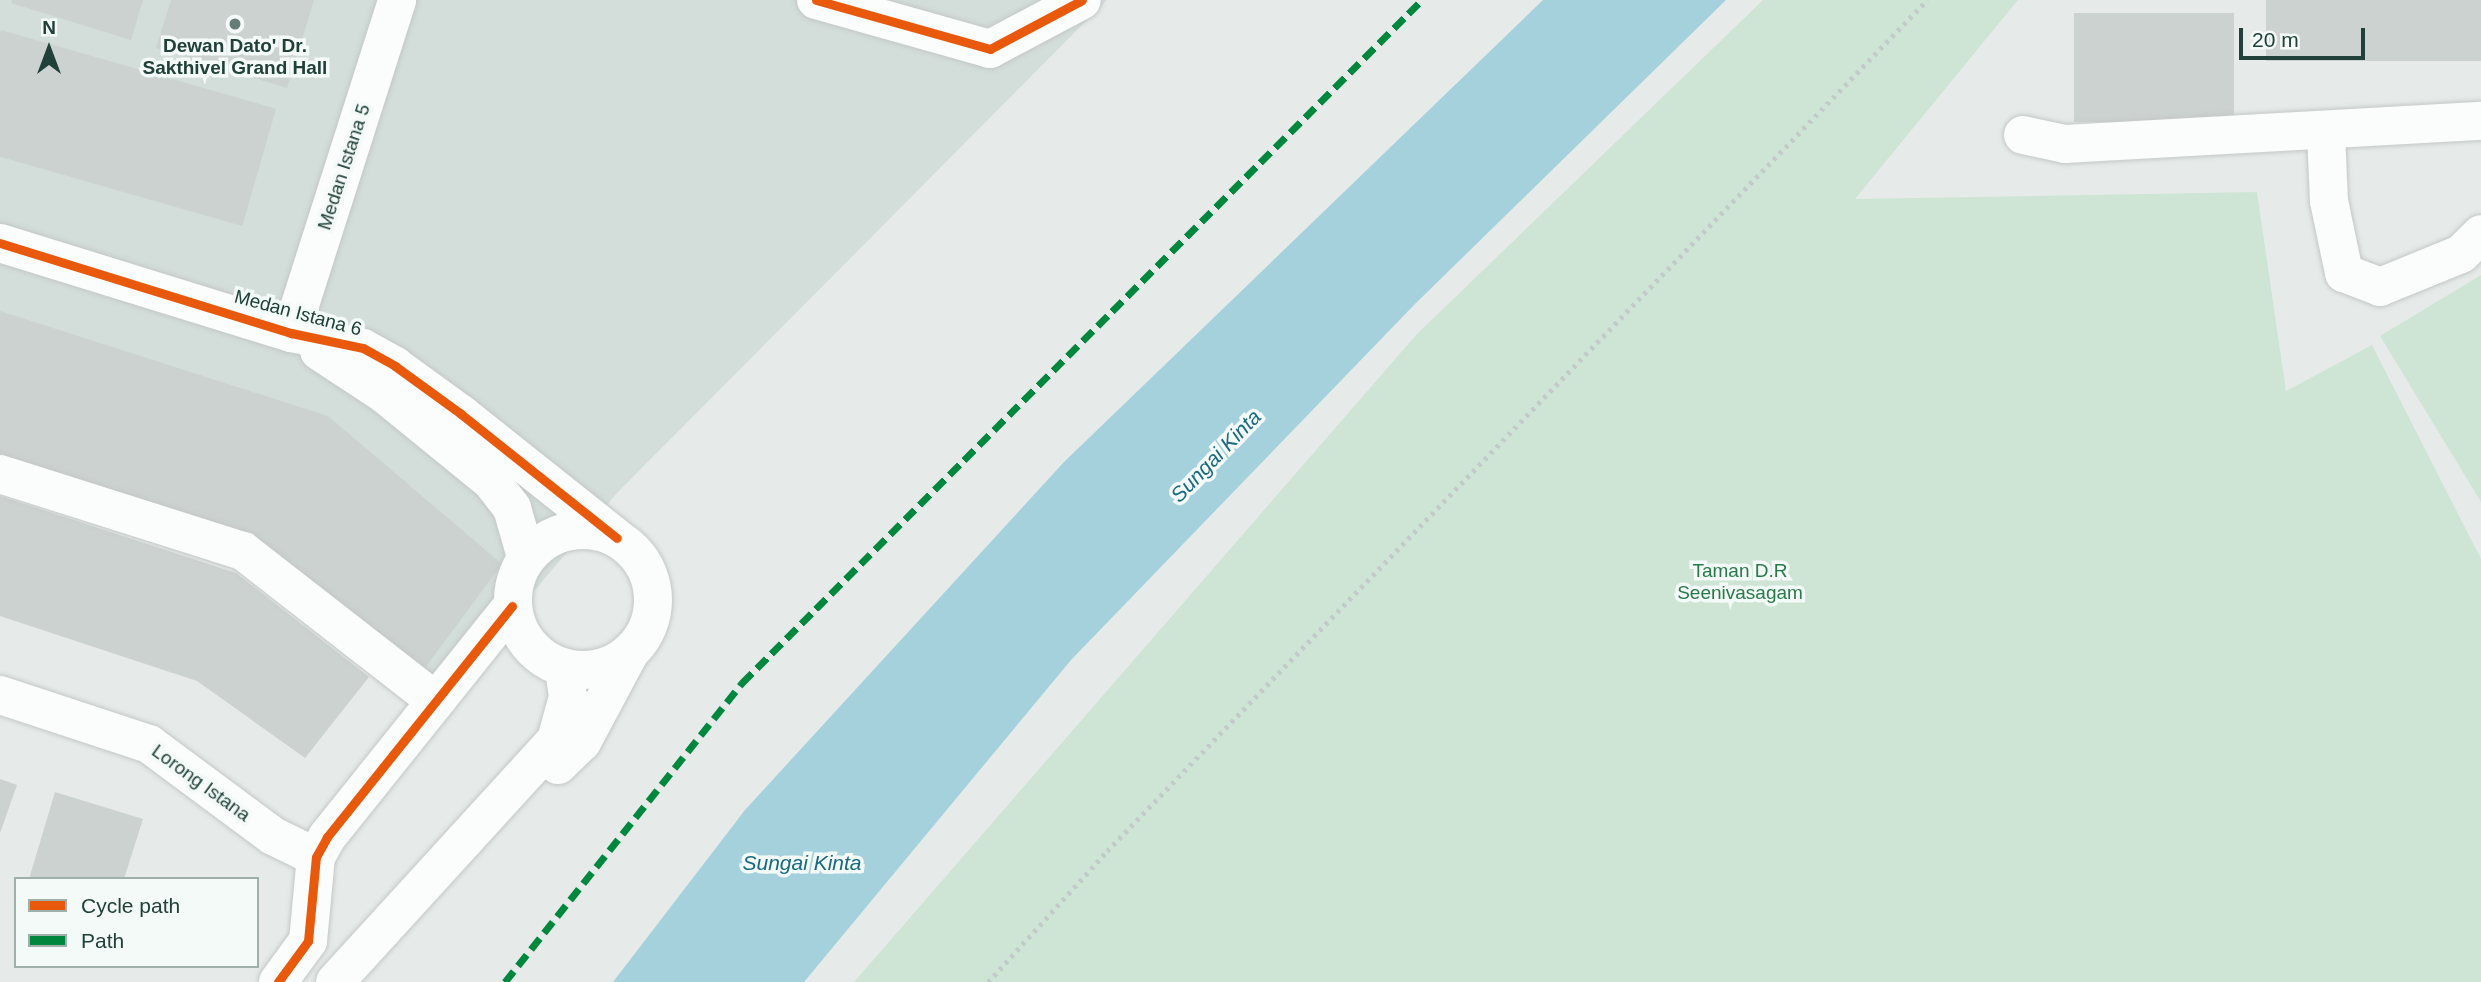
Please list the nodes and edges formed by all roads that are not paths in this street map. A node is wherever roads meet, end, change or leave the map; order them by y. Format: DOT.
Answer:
graph roads {
  1 [pos="397,0"];
  2 [pos="816,0"];
  3 [pos="1082,0"];
  4 [pos="864,7"];
  5 [pos="2481,121"];
  6 [pos="2326,132"];
  7 [pos="2023,135"];
  8 [pos="2481,234"];
  9 [pos="0,243"];
  10 [pos="291,333"];
  11 [pos="0,474"];
  12 [pos="617,538"];
  13 [pos="526,557"];
  14 [pos="512,606"];
  15 [pos="630,652"];
  16 [pos="564,667"];
  17 [pos="0,695"];
  18 [pos="436,701"];
  19 [pos="470,835"];
  20 [pos="316,858"];
  21 [pos="278,982"];
  22 [pos="335,982"];
  1 -- 10 [label="street, Medan Istana 5"];
  2 -- 4 [label="street"];
  3 -- 4 [label="street"];
  5 -- 6 [label="street"];
  6 -- 7 [label="street"];
  6 -- 8 [label="street"];
  9 -- 10 [label="street, Medan Istana 6"];
  10 -- 12 [label="street, Medan Istana 6"];
  10 -- 13 [label="street"];
  11 -- 18 [label="street"];
  12 -- 13 [label="street"];
  12 -- 15 [label="street"];
  13 -- 14 [label="street"];
  14 -- 16 [label="street"];
  14 -- 18 [label="street"];
  15 -- 16 [label="street"];
  15 -- 19 [label="street"];
  16 -- 19 [label="street"];
  17 -- 20 [label="street, Lorong Istana"];
  18 -- 20 [label="street"];
  19 -- 22 [label="street"];
  20 -- 21 [label="street"];
}
